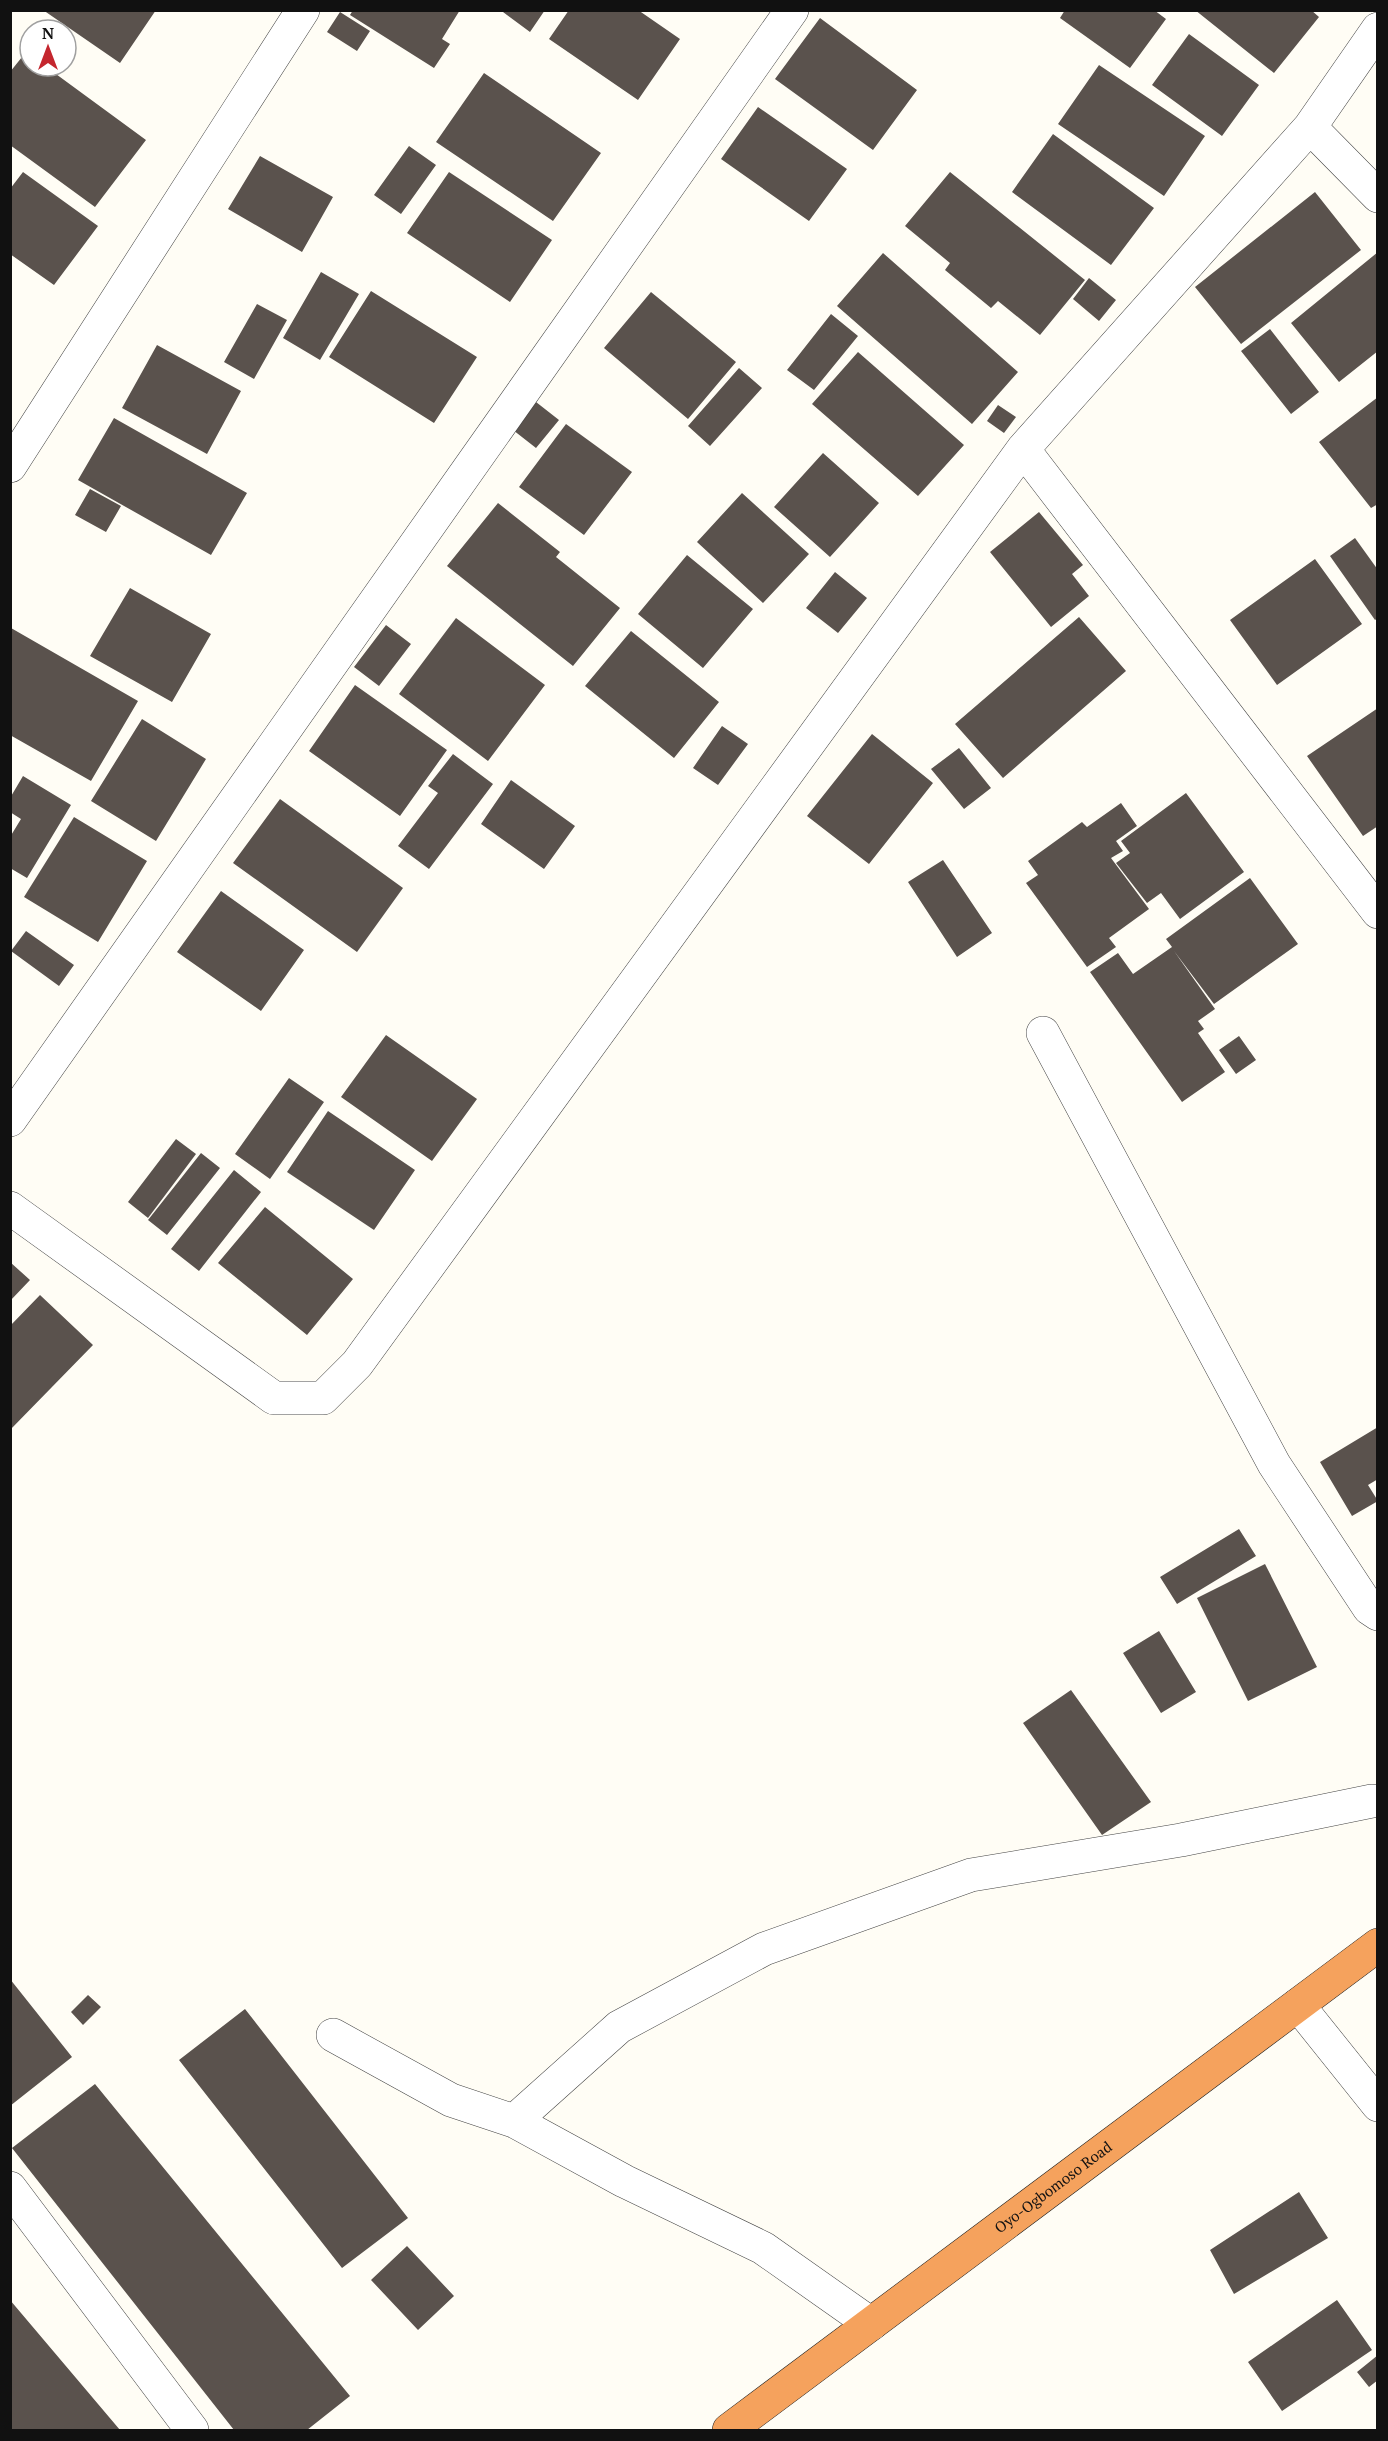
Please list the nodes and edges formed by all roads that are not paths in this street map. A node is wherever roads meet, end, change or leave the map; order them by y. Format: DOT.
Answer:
graph roads {
  1 [pos="303,10"];
  2 [pos="792,10"];
  3 [pos="1377,29"];
  4 [pos="1310,126"];
  5 [pos="1377,196"];
  6 [pos="1023,449"];
  7 [pos="10,466"];
  8 [pos="1377,912"];
  9 [pos="1043,1033"];
  10 [pos="10,1120"];
  11 [pos="10,1208"];
  12 [pos="1377,1614"];
  13 [pos="1372,1801"];
  14 [pos="1377,1945"];
  15 [pos="1298,2005"];
  16 [pos="333,2035"];
  17 [pos="1377,2105"];
  18 [pos="514,2121"];
  19 [pos="10,2188"];
  20 [pos="871,2324"];
  21 [pos="192,2430"];
  22 [pos="729,2430"];
  1 -- 7 [label="street"];
  2 -- 10 [label="street"];
  3 -- 4 [label="street"];
  4 -- 5 [label="street"];
  4 -- 6 [label="street"];
  6 -- 8 [label="street"];
  6 -- 11 [label="street"];
  9 -- 12 [label="street"];
  13 -- 18 [label="street"];
  14 -- 15 [label="highway, Oyo-Ogbomoso Road"];
  15 -- 17 [label="street"];
  15 -- 20 [label="highway, Oyo-Ogbomoso Road"];
  16 -- 18 [label="street"];
  18 -- 20 [label="street"];
  19 -- 21 [label="street"];
  20 -- 22 [label="highway, Oyo-Ogbomoso Road"];
}
